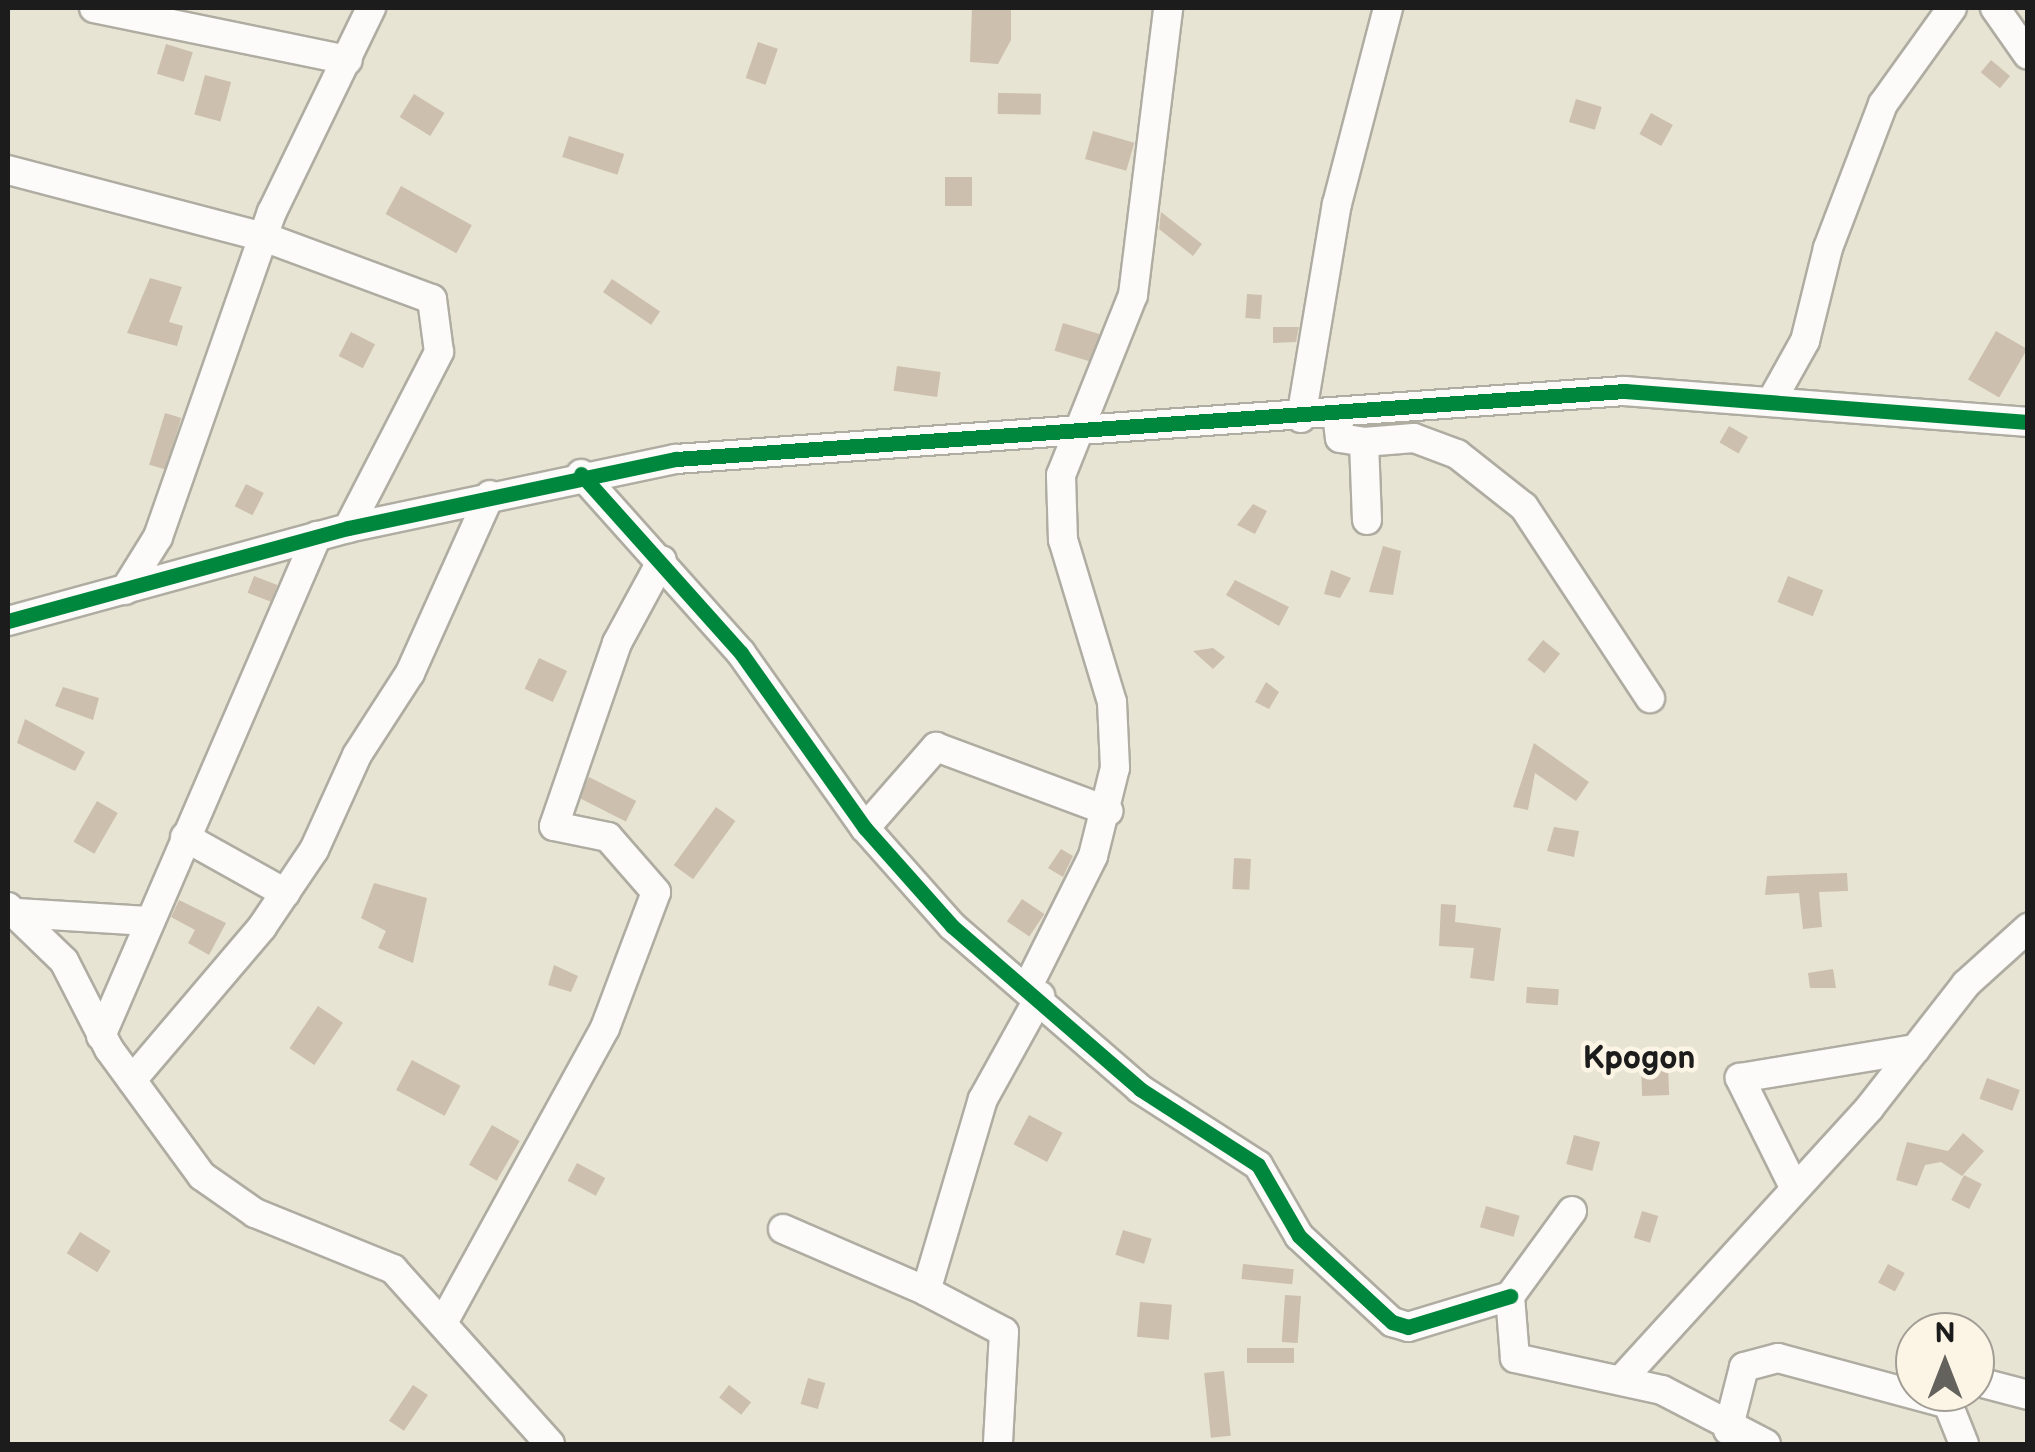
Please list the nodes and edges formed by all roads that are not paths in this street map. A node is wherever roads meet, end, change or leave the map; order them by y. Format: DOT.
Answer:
graph roads {
  1 [pos="94,8"];
  2 [pos="372,8"];
  3 [pos="1168,8"];
  4 [pos="1388,8"];
  5 [pos="1952,8"];
  6 [pos="1995,8"];
  7 [pos="2028,55"];
  8 [pos="348,60"];
  9 [pos="8,170"];
  10 [pos="264,237"];
  11 [pos="1772,400"];
  12 [pos="1337,414"];
  13 [pos="1302,418"];
  14 [pos="2028,422"];
  15 [pos="1080,432"];
  16 [pos="1364,442"];
  17 [pos="581,474"];
  18 [pos="490,495"];
  19 [pos="1367,520"];
  20 [pos="348,528"];
  21 [pos="316,536"];
  22 [pos="662,560"];
  23 [pos="125,590"];
  24 [pos="8,621"];
  25 [pos="1650,698"];
  26 [pos="1108,811"];
  27 [pos="865,828"];
  28 [pos="185,838"];
  29 [pos="285,893"];
  30 [pos="12,910"];
  31 [pos="148,921"];
  32 [pos="2028,928"];
  33 [pos="1034,990"];
  34 [pos="101,1036"];
  35 [pos="1916,1049"];
  36 [pos="132,1080"];
  37 [pos="1794,1186"];
  38 [pos="1572,1211"];
  39 [pos="783,1230"];
  40 [pos="926,1291"];
  41 [pos="1510,1296"];
  42 [pos="444,1321"];
  43 [pos="1622,1378"];
  44 [pos="1895,1385"];
  45 [pos="1995,1386"];
  46 [pos="2028,1395"];
  47 [pos="1954,1412"];
  48 [pos="1747,1439"];
  49 [pos="550,1444"];
  50 [pos="998,1444"];
  51 [pos="1964,1444"];
  1 -- 8 [label="street"];
  2 -- 8 [label="street"];
  3 -- 15 [label="street"];
  4 -- 13 [label="street"];
  5 -- 11 [label="street"];
  6 -- 7 [label="street"];
  8 -- 10 [label="street"];
  9 -- 10 [label="street"];
  10 -- 20 [label="street"];
  10 -- 23 [label="street"];
  11 -- 12 [label="street"];
  11 -- 14 [label="street"];
  12 -- 13 [label="street"];
  12 -- 16 [label="street"];
  13 -- 15 [label="street"];
  15 -- 17 [label="street"];
  15 -- 26 [label="street"];
  16 -- 19 [label="street"];
  16 -- 25 [label="street"];
  17 -- 18 [label="street"];
  17 -- 22 [label="street"];
  18 -- 20 [label="street"];
  18 -- 29 [label="street"];
  20 -- 21 [label="street"];
  21 -- 23 [label="street"];
  21 -- 28 [label="street"];
  22 -- 27 [label="street"];
  22 -- 42 [label="street"];
  23 -- 24 [label="street"];
  26 -- 27 [label="street"];
  26 -- 33 [label="street"];
  27 -- 33 [label="street"];
  28 -- 29 [label="street"];
  28 -- 31 [label="street"];
  29 -- 36 [label="street"];
  30 -- 31 [label="street"];
  30 -- 34 [label="street"];
  31 -- 34 [label="street"];
  32 -- 35 [label="street"];
  33 -- 40 [label="street"];
  33 -- 41 [label="street"];
  34 -- 36 [label="street"];
  35 -- 37 [label="street"];
  35 -- 37 [label="street"];
  36 -- 42 [label="street"];
  37 -- 43 [label="street"];
  38 -- 41 [label="street"];
  39 -- 40 [label="street"];
  40 -- 50 [label="street"];
  41 -- 43 [label="street"];
  42 -- 49 [label="street"];
  43 -- 48 [label="street"];
  44 -- 48 [label="street"];
  45 -- 46 [label="street"];
  47 -- 51 [label="street"];
}
